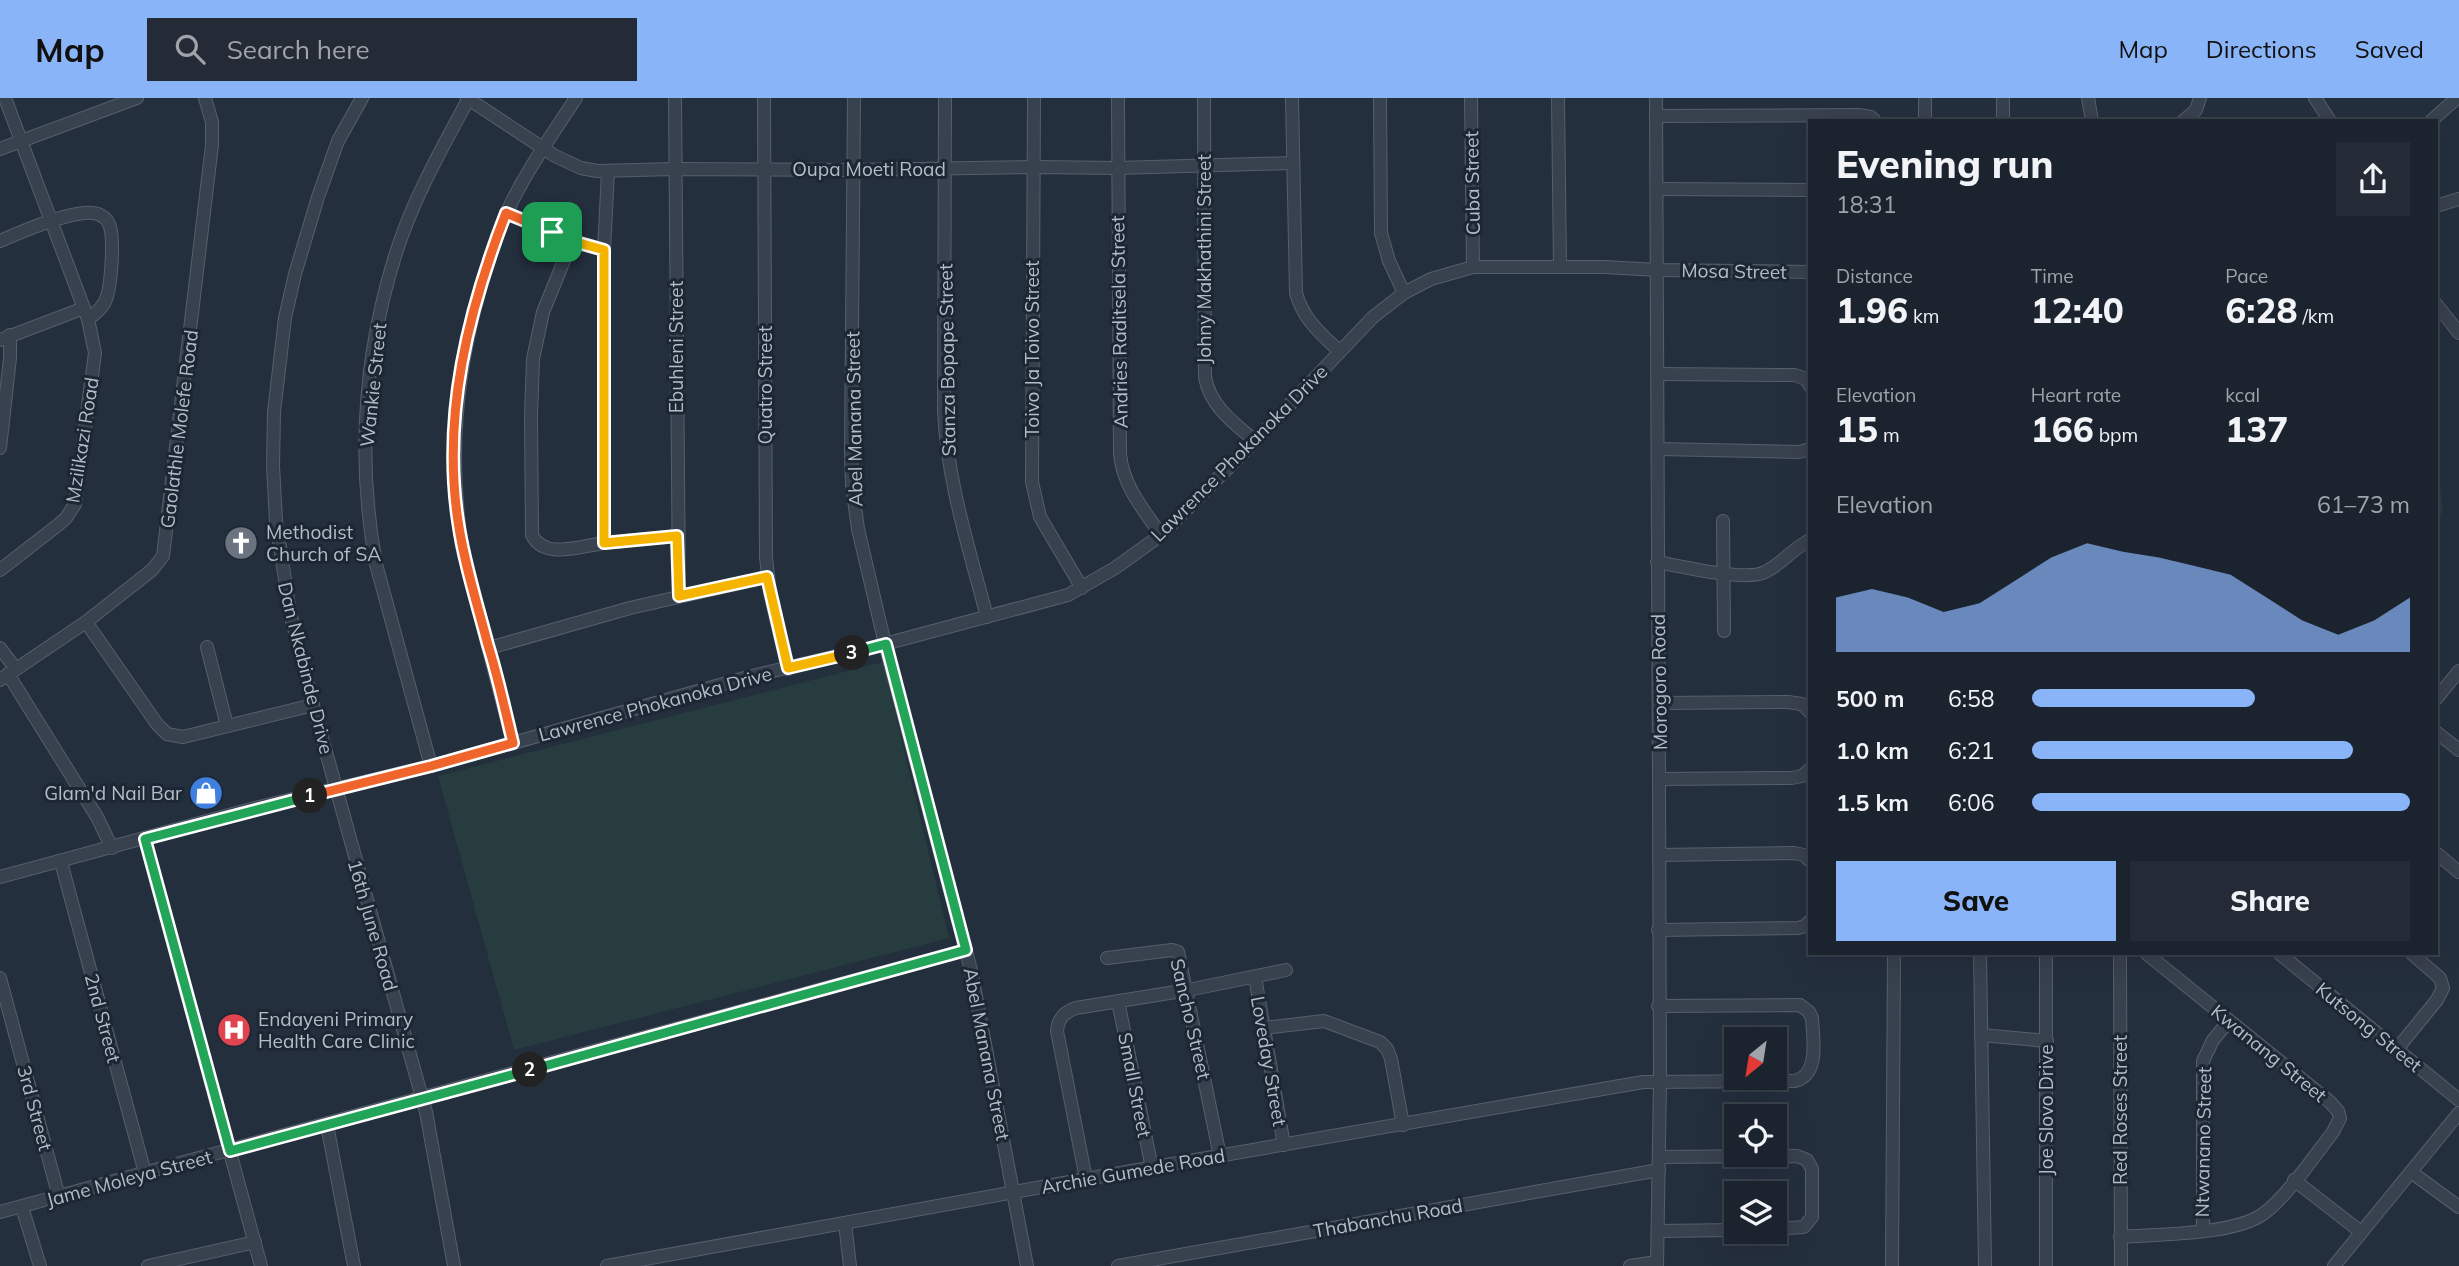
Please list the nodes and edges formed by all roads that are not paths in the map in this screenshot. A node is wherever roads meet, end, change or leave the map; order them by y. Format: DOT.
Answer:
graph roads {
  1 [pos="5,98"];
  2 [pos="137,98"];
  3 [pos="205,98"];
  4 [pos="362,98"];
  5 [pos="468,98"];
  6 [pos="576,98"];
  7 [pos="675,98"];
  8 [pos="764,98"];
  9 [pos="853,98"];
  10 [pos="945,98"];
  11 [pos="1034,98"];
  12 [pos="1118,98"];
  13 [pos="1204,98"];
  14 [pos="1292,98"];
  15 [pos="1380,98"];
  16 [pos="1471,98"];
  17 [pos="1558,98"];
  18 [pos="1656,98"];
  19 [pos="1925,98"];
  20 [pos="2003,98"];
  21 [pos="2088,98"];
  22 [pos="2200,98"];
  23 [pos="2315,98"];
  24 [pos="2457,98"];
  25 [pos="1656,116"];
  26 [pos="1873,119"];
  27 [pos="1925,119"];
  28 [pos="2003,119"];
  29 [pos="2092,119"];
  30 [pos="2185,119"];
  31 [pos="2328,119"];
  32 [pos="2433,119"];
  33 [pos="22,141"];
  34 [pos="543,148"];
  35 [pos="0,149"];
  36 [pos="1292,163"];
  37 [pos="1035,167"];
  38 [pos="1204,167"];
  39 [pos="1118,168"];
  40 [pos="675,169"];
  41 [pos="764,169"];
  42 [pos="946,169"];
  43 [pos="854,170"];
  44 [pos="608,171"];
  45 [pos="1657,189"];
  46 [pos="1808,190"];
  47 [pos="2459,199"];
  48 [pos="2438,205"];
  49 [pos="506,213"];
  50 [pos="50,223"];
  51 [pos="0,241"];
  52 [pos="572,241"];
  53 [pos="604,250"];
  54 [pos="1474,267"];
  55 [pos="1560,267"];
  56 [pos="1658,270"];
  57 [pos="1808,272"];
  58 [pos="1404,293"];
  59 [pos="2438,307"];
  60 [pos="86,314"];
  61 [pos="2459,333"];
  62 [pos="5,337"];
  63 [pos="1339,351"];
  64 [pos="1658,374"];
  65 [pos="1808,382"];
  66 [pos="1255,442"];
  67 [pos="0,448"];
  68 [pos="1658,449"];
  69 [pos="1808,450"];
  70 [pos="1723,522"];
  71 [pos="1161,535"];
  72 [pos="677,536"];
  73 [pos="1808,541"];
  74 [pos="604,543"];
  75 [pos="1657,562"];
  76 [pos="0,570"];
  77 [pos="1723,573"];
  78 [pos="767,577"];
  79 [pos="1082,588"];
  80 [pos="679,596"];
  81 [pos="987,617"];
  82 [pos="86,622"];
  83 [pos="1724,631"];
  84 [pos="886,644"];
  85 [pos="207,647"];
  86 [pos="0,648"];
  87 [pos="489,648"];
  88 [pos="788,668"];
  89 [pos="2459,671"];
  90 [pos="8,674"];
  91 [pos="2438,697"];
  92 [pos="1659,703"];
  93 [pos="313,705"];
  94 [pos="1808,710"];
  95 [pos="227,726"];
  96 [pos="2438,734"];
  97 [pos="513,743"];
  98 [pos="2459,750"];
  99 [pos="431,766"];
  100 [pos="1808,771"];
  101 [pos="1659,779"];
  102 [pos="336,790"];
  103 [pos="145,839"];
  104 [pos="112,848"];
  105 [pos="1659,855"];
  106 [pos="2438,855"];
  107 [pos="1808,860"];
  108 [pos="61,862"];
  109 [pos="2459,872"];
  110 [pos="0,877"];
  111 [pos="1808,922"];
  112 [pos="1658,930"];
  113 [pos="966,950"];
  114 [pos="1894,955"];
  115 [pos="1980,955"];
  116 [pos="2046,955"];
  117 [pos="2120,955"];
  118 [pos="2148,955"];
  119 [pos="2281,955"];
  120 [pos="2413,955"];
  121 [pos="1107,958"];
  122 [pos="1286,970"];
  123 [pos="1255,976"];
  124 [pos="0,978"];
  125 [pos="1188,990"];
  126 [pos="1118,1001"];
  127 [pos="1658,1006"];
  128 [pos="2230,1021"];
  129 [pos="1264,1028"];
  130 [pos="1981,1035"];
  131 [pos="2046,1041"];
  132 [pos="2397,1049"];
  133 [pos="1660,1081"];
  134 [pos="423,1098"];
  135 [pos="2459,1100"];
  136 [pos="2459,1113"];
  137 [pos="327,1125"];
  138 [pos="1403,1125"];
  139 [pos="1284,1145"];
  140 [pos="230,1151"];
  141 [pos="1220,1156"];
  142 [pos="1659,1157"];
  143 [pos="1152,1168"];
  144 [pos="1659,1170"];
  145 [pos="2411,1172"];
  146 [pos="145,1173"];
  147 [pos="1086,1179"];
  148 [pos="2294,1180"];
  149 [pos="1012,1193"];
  150 [pos="59,1197"];
  151 [pos="22,1207"];
  152 [pos="2459,1207"];
  153 [pos="0,1212"];
  154 [pos="845,1223"];
  155 [pos="1787,1228"];
  156 [pos="1724,1230"];
  157 [pos="1658,1231"];
  158 [pos="2203,1231"];
  159 [pos="2361,1232"];
  160 [pos="2120,1237"];
  161 [pos="255,1242"];
  162 [pos="1657,1264"];
  163 [pos="40,1266"];
  164 [pos="148,1266"];
  165 [pos="261,1266"];
  166 [pos="354,1266"];
  167 [pos="454,1266"];
  168 [pos="607,1266"];
  169 [pos="850,1266"];
  170 [pos="1027,1266"];
  171 [pos="1118,1266"];
  172 [pos="1630,1266"];
  173 [pos="1892,1266"];
  174 [pos="1985,1266"];
  175 [pos="2046,1266"];
  176 [pos="2121,1266"];
  177 [pos="2334,1266"];
  1 -- 33 [label="street, Mzilikazi Road"];
  2 -- 33 [label="street"];
  3 -- 82 [label="street, Gaolathle Molefe Road"];
  4 -- 93 [label="street, Dan Nkabinde Drive"];
  5 -- 34 [label="street, Oupa Moeti Road"];
  5 -- 99 [label="street, Wankie Street"];
  6 -- 34 [label="street"];
  7 -- 40 [label="street, Ebuhleni Street"];
  8 -- 41 [label="street, Quatro Street"];
  9 -- 43 [label="street, Abel Manana Street"];
  10 -- 42 [label="street, Stanza Bopape Street"];
  11 -- 37 [label="street, Toivo Ja Toivo Street"];
  12 -- 39 [label="street, Andries Raditsela Street"];
  13 -- 38 [label="street, Johny Makhathini Street"];
  14 -- 36 [label="street"];
  15 -- 58 [label="street"];
  16 -- 54 [label="street, Cuba Street"];
  17 -- 55 [label="street"];
  18 -- 25 [label="street, Morogoro Road"];
  19 -- 27 [label="street"];
  20 -- 28 [label="street"];
  21 -- 29 [label="street"];
  22 -- 30 [label="street"];
  23 -- 31 [label="street"];
  24 -- 32 [label="street"];
  25 -- 26 [label="street"];
  25 -- 45 [label="street, Morogoro Road"];
  33 -- 35 [label="street"];
  33 -- 50 [label="street, Mzilikazi Road"];
  34 -- 44 [label="street, Oupa Moeti Road"];
  34 -- 49 [label="street"];
  36 -- 38 [label="street, Oupa Moeti Road"];
  36 -- 63 [label="street"];
  37 -- 39 [label="street, Oupa Moeti Road"];
  37 -- 42 [label="street, Oupa Moeti Road"];
  37 -- 79 [label="street, Toivo Ja Toivo Street"];
  38 -- 39 [label="street, Oupa Moeti Road"];
  38 -- 66 [label="street, Johny Makhathini Street"];
  39 -- 71 [label="street, Andries Raditsela Street"];
  40 -- 41 [label="street, Oupa Moeti Road"];
  40 -- 44 [label="street, Oupa Moeti Road"];
  40 -- 72 [label="street, Ebuhleni Street"];
  41 -- 43 [label="street, Oupa Moeti Road"];
  41 -- 78 [label="street, Quatro Street"];
  42 -- 43 [label="street, Oupa Moeti Road"];
  42 -- 81 [label="street, Stanza Bopape Street"];
  43 -- 84 [label="street, Abel Manana Street"];
  44 -- 53 [label="street"];
  45 -- 46 [label="street"];
  45 -- 56 [label="street, Morogoro Road"];
  47 -- 48 [label="street"];
  49 -- 52 [label="street"];
  49 -- 87 [label="street"];
  50 -- 51 [label="street"];
  50 -- 60 [label="street, Mzilikazi Road"];
  50 -- 60 [label="street"];
  52 -- 53 [label="street"];
  52 -- 74 [label="street"];
  53 -- 74 [label="street"];
  54 -- 55 [label="street, Lawrence Phokanoka Drive"];
  54 -- 58 [label="street, Lawrence Phokanoka Drive"];
  55 -- 56 [label="street, Lawrence Phokanoka Drive"];
  56 -- 57 [label="street, Mosa Street"];
  56 -- 64 [label="street, Morogoro Road"];
  58 -- 63 [label="street, Lawrence Phokanoka Drive"];
  59 -- 61 [label="street"];
  60 -- 62 [label="street"];
  60 -- 76 [label="street, Mzilikazi Road"];
  62 -- 67 [label="street"];
  63 -- 66 [label="street, Lawrence Phokanoka Drive"];
  64 -- 65 [label="street"];
  64 -- 68 [label="street, Morogoro Road"];
  66 -- 71 [label="street, Lawrence Phokanoka Drive"];
  68 -- 69 [label="street"];
  68 -- 75 [label="street, Morogoro Road"];
  70 -- 77 [label="street"];
  71 -- 79 [label="street, Lawrence Phokanoka Drive"];
  72 -- 74 [label="street"];
  72 -- 80 [label="street, Ebuhleni Street"];
  73 -- 77 [label="street"];
  75 -- 77 [label="street"];
  75 -- 92 [label="street, Morogoro Road"];
  77 -- 83 [label="street"];
  78 -- 80 [label="street"];
  78 -- 88 [label="street, Quatro Street"];
  79 -- 81 [label="street, Lawrence Phokanoka Drive"];
  80 -- 87 [label="street"];
  81 -- 84 [label="street, Lawrence Phokanoka Drive"];
  82 -- 90 [label="street, Gaolathle Molefe Road"];
  82 -- 95 [label="street"];
  84 -- 88 [label="street, Lawrence Phokanoka Drive"];
  84 -- 113 [label="street, Abel Manana Street"];
  85 -- 95 [label="street"];
  86 -- 90 [label="street"];
  87 -- 97 [label="street"];
  88 -- 97 [label="street, Lawrence Phokanoka Drive"];
  89 -- 91 [label="street"];
  90 -- 104 [label="street"];
  92 -- 94 [label="street"];
  92 -- 101 [label="street, Morogoro Road"];
  93 -- 95 [label="street"];
  93 -- 102 [label="street, Dan Nkabinde Drive"];
  96 -- 98 [label="street"];
  97 -- 99 [label="street, Lawrence Phokanoka Drive"];
  99 -- 102 [label="street, Lawrence Phokanoka Drive"];
  100 -- 101 [label="street"];
  101 -- 105 [label="street, Morogoro Road"];
  102 -- 103 [label="street, Lawrence Phokanoka Drive"];
  102 -- 134 [label="street, 16th June Road"];
  103 -- 104 [label="street, Lawrence Phokanoka Drive"];
  103 -- 140 [label="street"];
  104 -- 108 [label="street, Lawrence Phokanoka Drive"];
  105 -- 107 [label="street"];
  105 -- 112 [label="street, Morogoro Road"];
  106 -- 109 [label="street"];
  108 -- 110 [label="street, Lawrence Phokanoka Drive"];
  108 -- 146 [label="street, 2nd Street"];
  111 -- 112 [label="street"];
  112 -- 127 [label="street, Morogoro Road"];
  113 -- 134 [label="street, Jame Moleya Street"];
  113 -- 149 [label="street, Abel Manana Street"];
  114 -- 173 [label="street"];
  115 -- 130 [label="street"];
  116 -- 131 [label="street, Joe Slovo Drive"];
  117 -- 160 [label="street, Red Roses Street"];
  118 -- 128 [label="street, Kwanang Street"];
  119 -- 132 [label="street, Kutsong Street"];
  120 -- 132 [label="street"];
  121 -- 125 [label="street, Sancho Street"];
  122 -- 123 [label="street"];
  123 -- 125 [label="street"];
  123 -- 129 [label="street, Loveday Street"];
  124 -- 150 [label="street, 3rd Street"];
  125 -- 126 [label="street"];
  125 -- 141 [label="street, Sancho Street"];
  126 -- 143 [label="street, Small Street"];
  126 -- 147 [label="street"];
  127 -- 133 [label="street, Morogoro Road"];
  127 -- 133 [label="street, Archie Gumede Road"];
  128 -- 148 [label="street, Kwanang Street"];
  128 -- 158 [label="street, Ntwanano Street"];
  129 -- 138 [label="street"];
  129 -- 139 [label="street, Loveday Street"];
  130 -- 131 [label="street"];
  130 -- 174 [label="street"];
  131 -- 175 [label="street, Joe Slovo Drive"];
  132 -- 135 [label="street, Kutsong Street"];
  133 -- 138 [label="street, Archie Gumede Road"];
  133 -- 142 [label="street, Morogoro Road"];
  134 -- 137 [label="street, Jame Moleya Street"];
  134 -- 167 [label="street, 16th June Road"];
  136 -- 145 [label="street"];
  137 -- 140 [label="street, Jame Moleya Street"];
  137 -- 166 [label="street"];
  138 -- 139 [label="street, Archie Gumede Road"];
  139 -- 141 [label="street, Archie Gumede Road"];
  140 -- 146 [label="street, Jame Moleya Street"];
  140 -- 161 [label="street"];
  141 -- 143 [label="street, Archie Gumede Road"];
  142 -- 144 [label="street, Morogoro Road"];
  142 -- 155 [label="street"];
  143 -- 147 [label="street, Archie Gumede Road"];
  144 -- 157 [label="street, Morogoro Road"];
  144 -- 171 [label="street, Thabanchu Road"];
  145 -- 152 [label="street"];
  145 -- 159 [label="street"];
  146 -- 150 [label="street, Jame Moleya Street"];
  147 -- 149 [label="street, Archie Gumede Road"];
  148 -- 158 [label="street, Kwanang Street"];
  148 -- 159 [label="street"];
  149 -- 154 [label="street, Archie Gumede Road"];
  149 -- 170 [label="street, Abel Manana Street"];
  150 -- 151 [label="street, Jame Moleya Street"];
  151 -- 153 [label="street, Jame Moleya Street"];
  151 -- 163 [label="street, Jame Moleya Street"];
  154 -- 168 [label="street, Archie Gumede Road"];
  154 -- 169 [label="street"];
  156 -- 157 [label="street"];
  157 -- 162 [label="street, Morogoro Road"];
  158 -- 160 [label="street, Kwanang Street"];
  159 -- 177 [label="street"];
  160 -- 176 [label="street, Red Roses Street"];
  161 -- 164 [label="street"];
  161 -- 165 [label="street"];
  162 -- 172 [label="street"];
}
